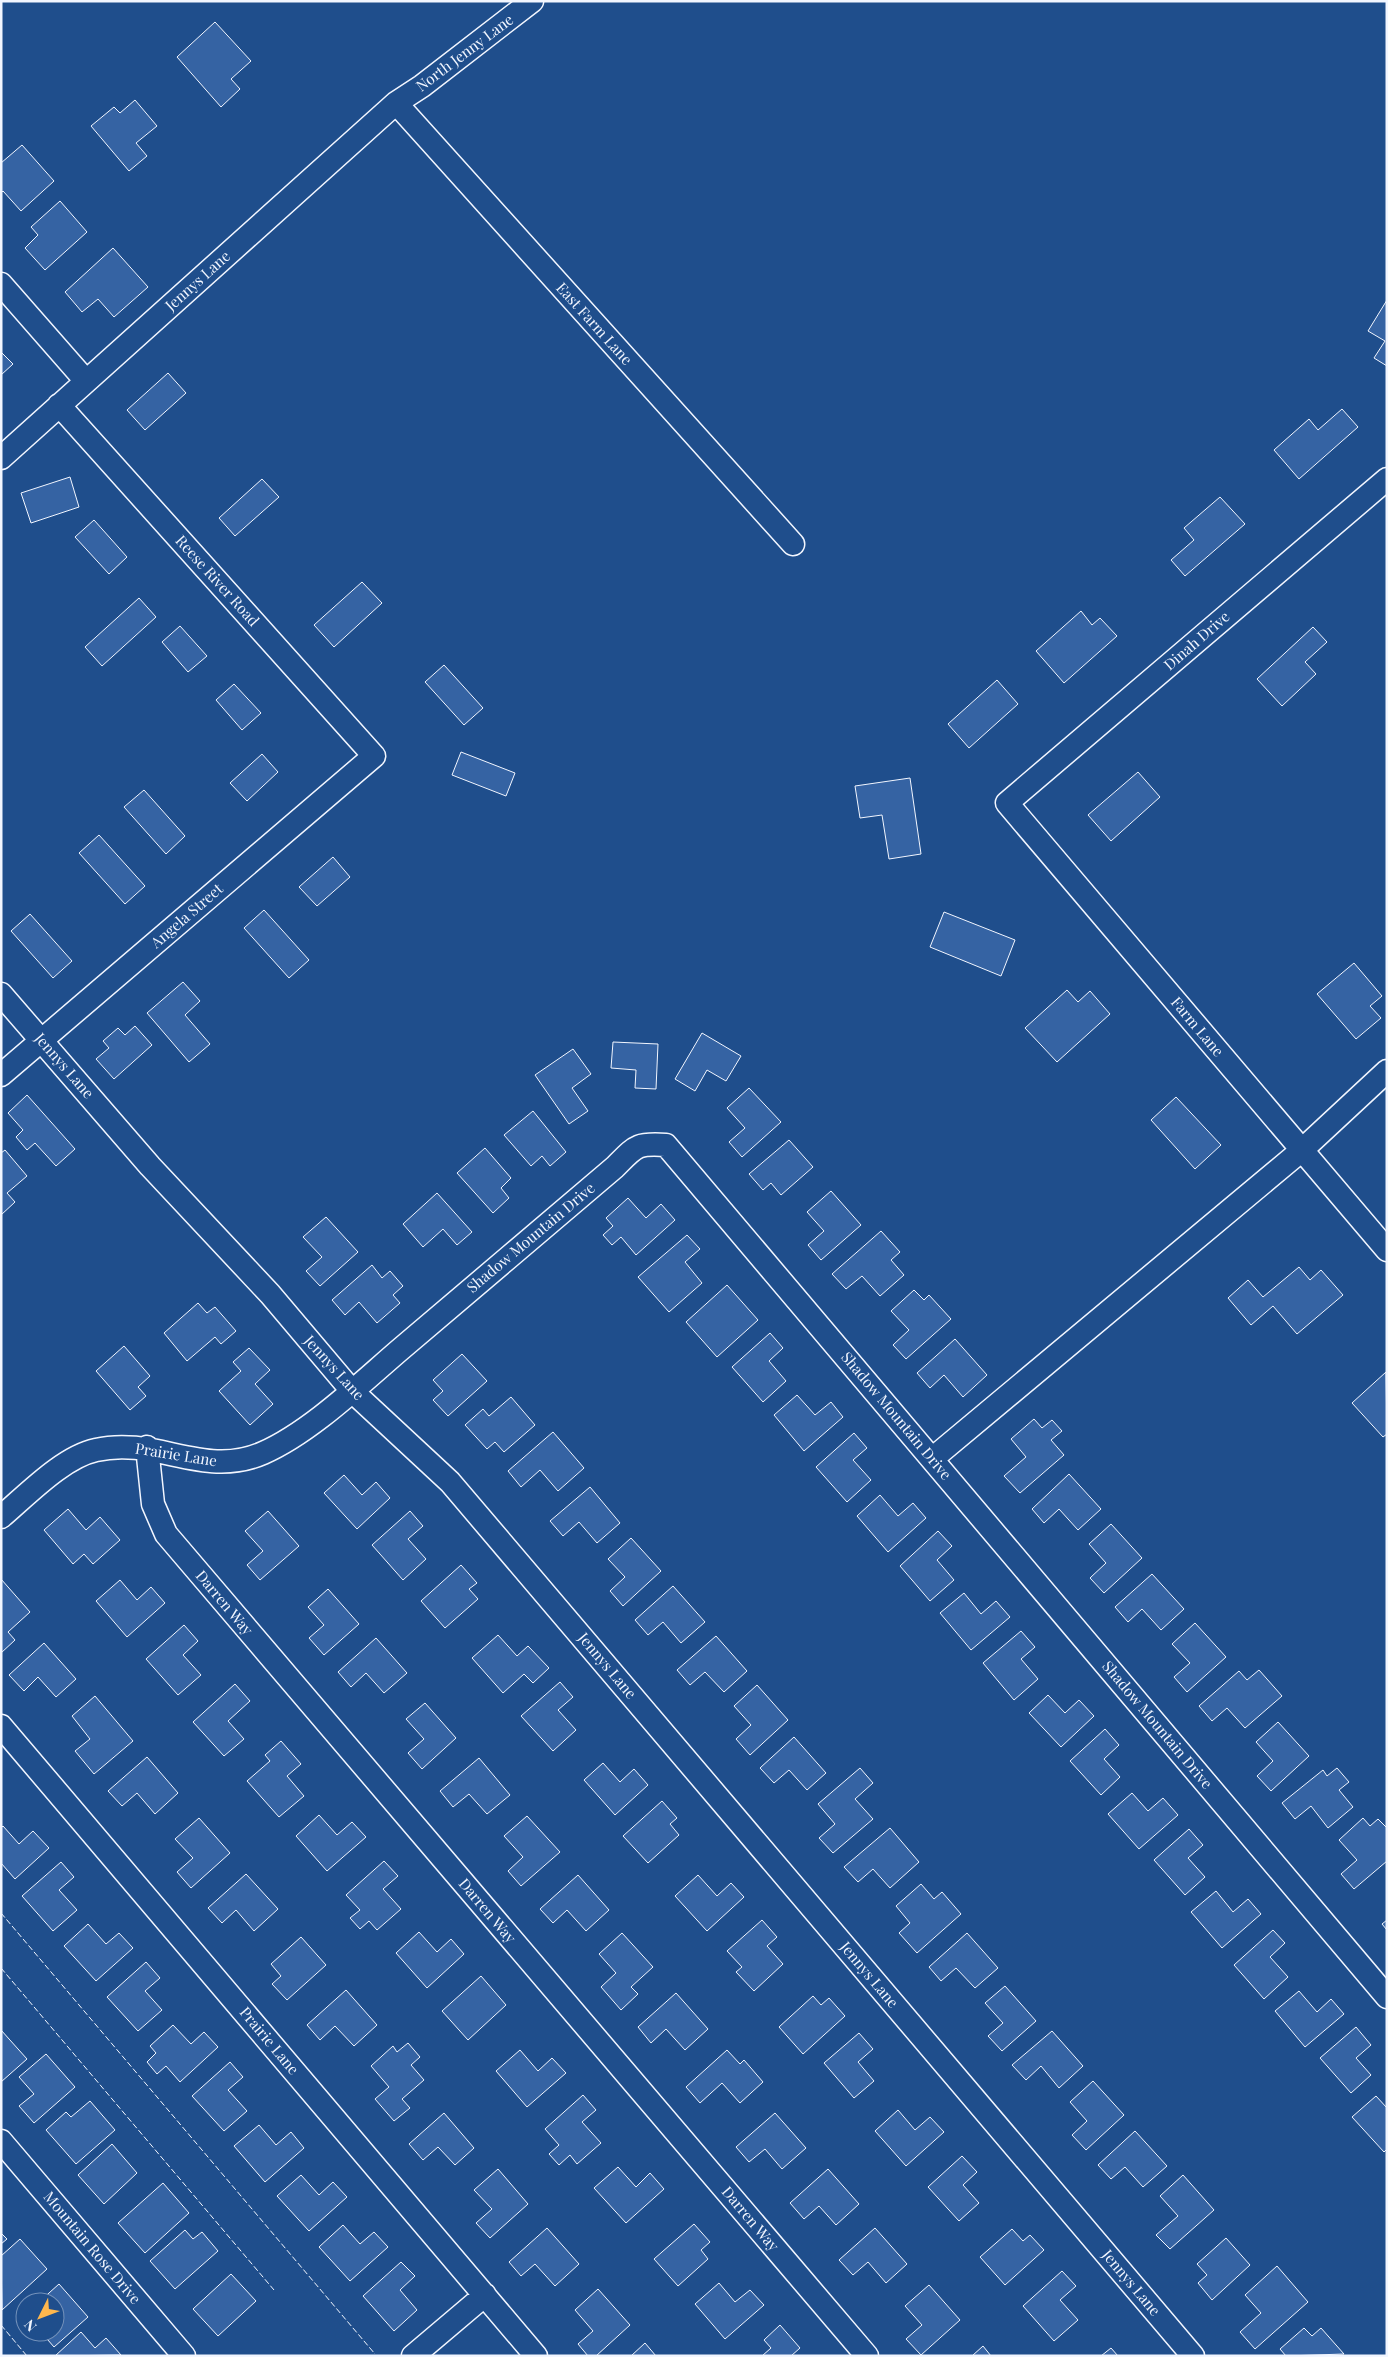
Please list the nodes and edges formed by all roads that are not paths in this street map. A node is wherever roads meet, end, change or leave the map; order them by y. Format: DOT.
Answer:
graph roads {
  1 [pos="532,1"];
  2 [pos="396,103"];
  3 [pos="1,284"];
  4 [pos="86,381"];
  5 [pos="59,405"];
  6 [pos="1,458"];
  7 [pos="1387,478"];
  8 [pos="793,544"];
  9 [pos="374,756"];
  10 [pos="1007,803"];
  11 [pos="1,994"];
  12 [pos="42,1040"];
  13 [pos="1387,1070"];
  14 [pos="1,1075"];
  15 [pos="1302,1150"];
  16 [pos="1387,1250"];
  17 [pos="352,1391"];
  18 [pos="147,1447"];
  19 [pos="932,1459"];
  20 [pos="1,1517"];
  21 [pos="1,1726"];
  22 [pos="1387,1997"];
  23 [pos="1,2141"];
  24 [pos="484,2295"];
  25 [pos="184,2356"];
  26 [pos="413,2356"];
  27 [pos="536,2356"];
  28 [pos="867,2356"];
  29 [pos="1193,2356"];
  1 -- 2 [label="street, North Jenny Lane"];
  2 -- 4 [label="street, Jennys Lane"];
  2 -- 8 [label="street, East Farm Lane"];
  3 -- 4 [label="street"];
  4 -- 5 [label="street, Jennys Lane"];
  5 -- 6 [label="street, Jennys Lane"];
  5 -- 9 [label="street, Reese River Road"];
  7 -- 10 [label="street, Dinah Drive"];
  9 -- 12 [label="street, Angela Street"];
  10 -- 15 [label="street, Farm Lane"];
  11 -- 12 [label="street, Jennys Lane"];
  12 -- 14 [label="street, Angela Street"];
  12 -- 17 [label="street, Jennys Lane"];
  13 -- 15 [label="street"];
  15 -- 16 [label="street, Farm Lane"];
  15 -- 19 [label="street"];
  17 -- 18 [label="street, Prairie Lane"];
  17 -- 19 [label="street, Shadow Mountain Drive"];
  17 -- 29 [label="street, Jennys Lane"];
  18 -- 20 [label="street, Prairie Lane"];
  18 -- 28 [label="street, Darren Way"];
  19 -- 22 [label="street, Shadow Mountain Drive"];
  21 -- 24 [label="street, Prairie Lane"];
  23 -- 25 [label="street, Mountain Rose Drive"];
  24 -- 26 [label="street"];
  24 -- 27 [label="street, Prairie Lane"];
}
